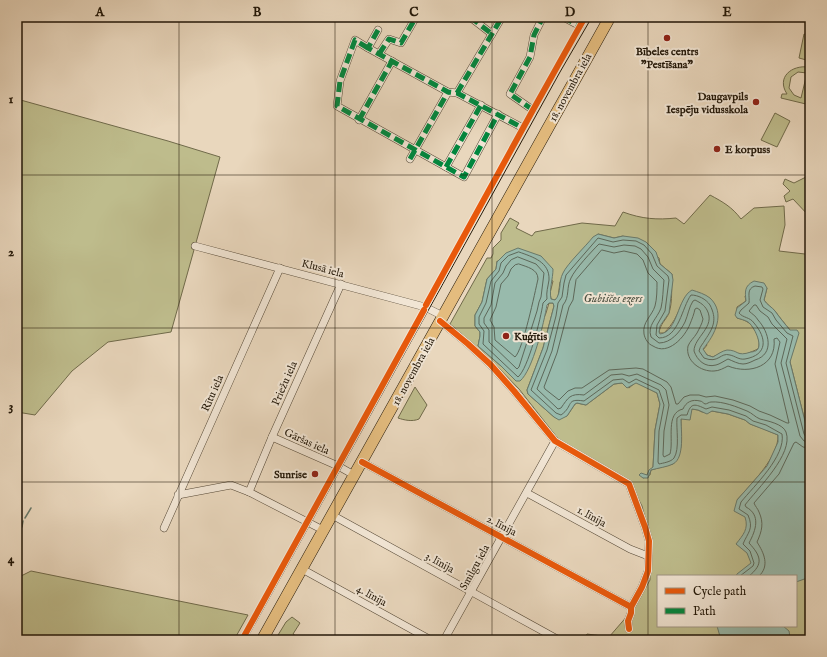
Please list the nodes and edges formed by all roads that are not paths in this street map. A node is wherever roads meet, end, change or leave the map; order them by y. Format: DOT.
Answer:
graph roads {
  1 [pos="416,17"];
  2 [pos="470,17"];
  3 [pos="502,17"];
  4 [pos="543,17"];
  5 [pos="563,17"];
  6 [pos="610,17"];
  7 [pos="580,26"];
  8 [pos="378,30"];
  9 [pos="492,34"];
  10 [pos="368,48"];
  11 [pos="379,54"];
  12 [pos="392,61"];
  13 [pos="448,92"];
  14 [pos="457,93"];
  15 [pos="481,105"];
  16 [pos="533,110"];
  17 [pos="498,114"];
  18 [pos="359,120"];
  19 [pos="523,128"];
  20 [pos="415,150"];
  21 [pos="410,159"];
  22 [pos="446,167"];
  23 [pos="195,246"];
  24 [pos="280,268"];
  25 [pos="341,284"];
  26 [pos="442,319"];
  27 [pos="272,437"];
  28 [pos="555,441"];
  29 [pos="362,462"];
  30 [pos="354,475"];
  31 [pos="249,492"];
  32 [pos="527,493"];
  33 [pos="178,494"];
  34 [pos="332,515"];
  35 [pos="164,528"];
  36 [pos="323,530"];
  37 [pos="502,537"];
  38 [pos="648,556"];
  39 [pos="302,569"];
  40 [pos="471,592"];
  41 [pos="631,607"];
  42 [pos="629,629"];
  43 [pos="262,640"];
  44 [pos="431,640"];
  45 [pos="444,640"];
  46 [pos="559,640"];
  1 -- 11 [label="street"];
  2 -- 9 [label="street"];
  3 -- 9 [label="street"];
  4 -- 16 [label="street"];
  5 -- 7 [label="street"];
  6 -- 26 [label="main road, 18. novembra iela"];
  8 -- 10 [label="street"];
  9 -- 14 [label="street"];
  10 -- 11 [label="street"];
  10 -- 18 [label="street"];
  11 -- 12 [label="street"];
  12 -- 13 [label="street"];
  12 -- 18 [label="street"];
  13 -- 14 [label="street"];
  13 -- 20 [label="street"];
  14 -- 15 [label="street"];
  15 -- 17 [label="street"];
  15 -- 22 [label="street"];
  17 -- 19 [label="street"];
  17 -- 22 [label="street"];
  18 -- 20 [label="street"];
  20 -- 21 [label="street"];
  20 -- 22 [label="street"];
  23 -- 24 [label="street, Klusā iela"];
  24 -- 25 [label="street, Klusā iela"];
  24 -- 33 [label="street, Rītu iela"];
  25 -- 26 [label="street, Klusā iela"];
  25 -- 27 [label="street, Priežu iela"];
  26 -- 28 [label="street"];
  26 -- 29 [label="main road, 18. novembra iela"];
  27 -- 30 [label="street, Gāršas iela"];
  27 -- 31 [label="street, Priežu iela"];
  28 -- 32 [label="street, Smilgu iela"];
  28 -- 38 [label="street"];
  29 -- 30 [label="main road, 18. novembra iela"];
  29 -- 37 [label="street, 2. līnija"];
  30 -- 34 [label="main road, 18. novembra iela"];
  31 -- 33 [label="street"];
  31 -- 36 [label="street"];
  32 -- 37 [label="street, Smilgu iela"];
  32 -- 38 [label="street, 1. līnija"];
  33 -- 35 [label="street, Rītu iela"];
  34 -- 36 [label="main road, 18. novembra iela"];
  34 -- 40 [label="street, 3. līnija"];
  36 -- 39 [label="main road, 18. novembra iela"];
  37 -- 40 [label="street, Smilgu iela"];
  37 -- 41 [label="street, 2. līnija"];
  38 -- 41 [label="street"];
  39 -- 43 [label="main road, 18. novembra iela"];
  39 -- 44 [label="street, 4. līnija"];
  40 -- 45 [label="street, Smilgu iela"];
  40 -- 46 [label="street, 3. līnija"];
  41 -- 42 [label="street"];
}
